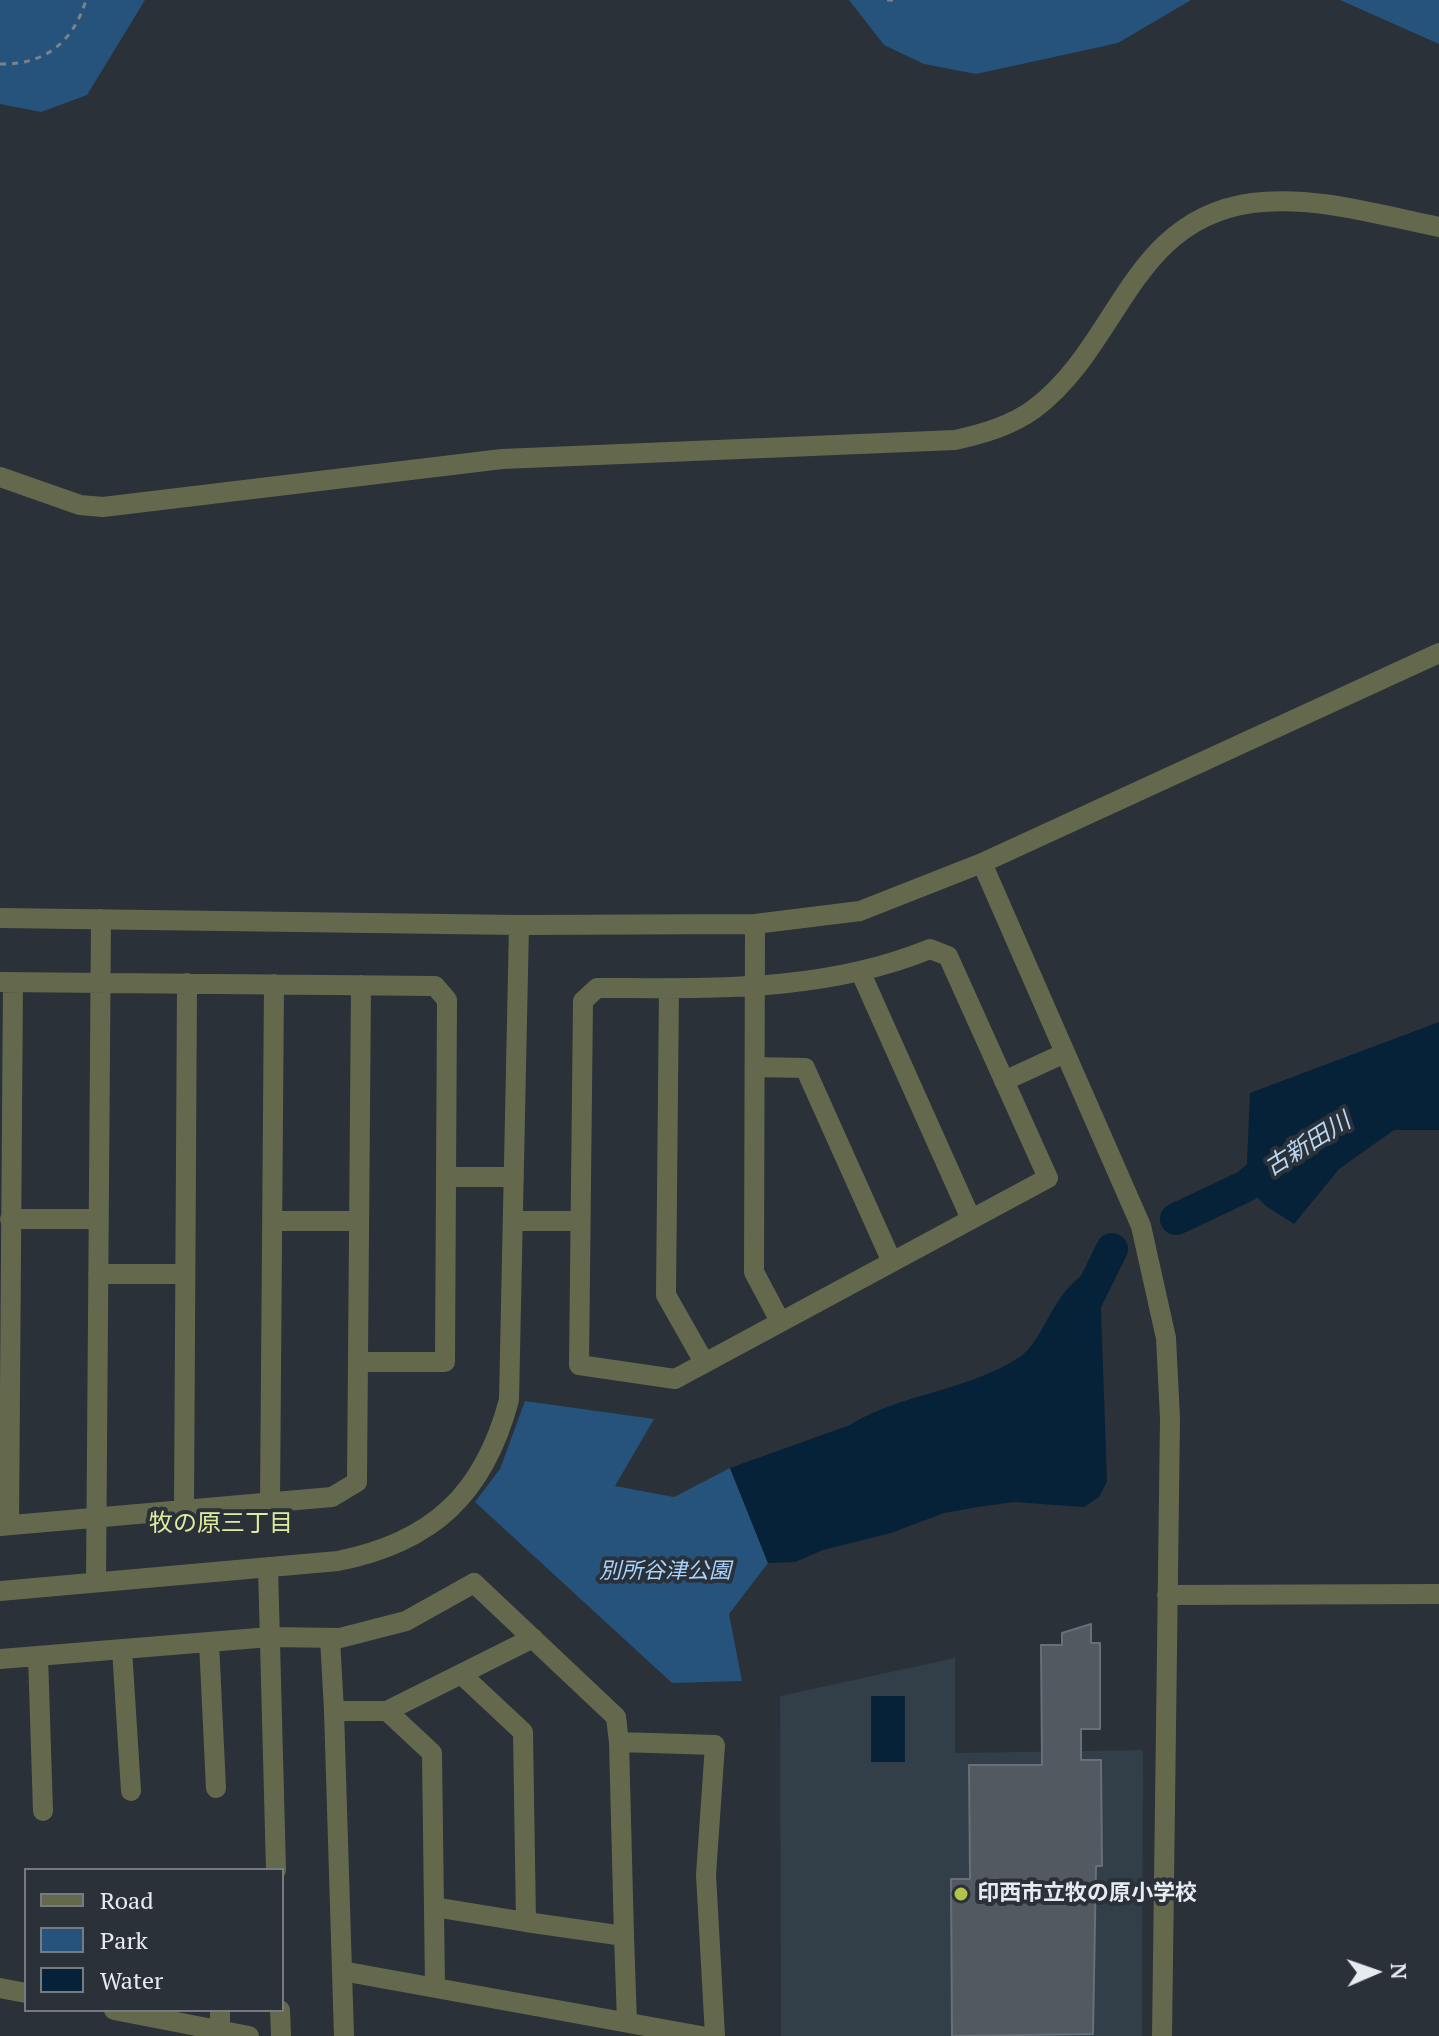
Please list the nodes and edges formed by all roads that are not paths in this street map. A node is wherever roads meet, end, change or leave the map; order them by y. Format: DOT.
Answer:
graph roads {
  1 [pos="1439,227"];
  2 [pos="0,477"];
  3 [pos="1439,653"];
  4 [pos="982,863"];
  5 [pos="0,918"];
  6 [pos="101,919"];
  7 [pos="755,924"];
  8 [pos="519,925"];
  9 [pos="860,971"];
  10 [pos="6,982"];
  11 [pos="100,983"];
  12 [pos="187,983"];
  13 [pos="274,984"];
  14 [pos="361,985"];
  15 [pos="755,987"];
  16 [pos="669,988"];
  17 [pos="1065,1053"];
  18 [pos="755,1067"];
  19 [pos="1004,1081"];
  20 [pos="446,1177"];
  21 [pos="514,1177"];
  22 [pos="10,1219"];
  23 [pos="98,1219"];
  24 [pos="971,1219"];
  25 [pos="272,1221"];
  26 [pos="359,1221"];
  27 [pos="514,1221"];
  28 [pos="580,1221"];
  29 [pos="892,1262"];
  30 [pos="98,1274"];
  31 [pos="184,1274"];
  32 [pos="780,1321"];
  33 [pos="359,1362"];
  34 [pos="704,1362"];
  35 [pos="270,1503"];
  36 [pos="184,1510"];
  37 [pos="96,1518"];
  38 [pos="5,1526"];
  39 [pos="268,1567"];
  40 [pos="96,1582"];
  41 [pos="0,1591"];
  42 [pos="1439,1594"];
  43 [pos="1167,1595"];
  44 [pos="270,1637"];
  45 [pos="330,1638"];
  46 [pos="533,1638"];
  47 [pos="209,1642"];
  48 [pos="122,1649"];
  49 [pos="38,1656"];
  50 [pos="0,1659"];
  51 [pos="461,1674"];
  52 [pos="334,1711"];
  53 [pos="387,1711"];
  54 [pos="619,1742"];
  55 [pos="216,1788"];
  56 [pos="131,1791"];
  57 [pos="43,1811"];
  58 [pos="276,1868"];
  59 [pos="434,1907"];
  60 [pos="526,1922"];
  61 [pos="624,1936"];
  62 [pos="342,1971"];
  63 [pos="435,1987"];
  64 [pos="0,1988"];
  65 [pos="24,1993"];
  66 [pos="137,2012"];
  67 [pos="280,2012"];
  68 [pos="220,2020"];
  69 [pos="627,2022"];
  70 [pos="249,2036"];
  71 [pos="281,2036"];
  72 [pos="344,2036"];
  73 [pos="701,2036"];
  74 [pos="715,2036"];
  75 [pos="1162,2036"];
  1 -- 2 [label="street"];
  3 -- 4 [label="street"];
  4 -- 7 [label="street"];
  4 -- 17 [label="street"];
  5 -- 6 [label="street"];
  6 -- 8 [label="street"];
  6 -- 11 [label="street"];
  7 -- 8 [label="street"];
  7 -- 15 [label="street"];
  8 -- 21 [label="street"];
  9 -- 15 [label="street"];
  9 -- 19 [label="street"];
  9 -- 24 [label="street"];
  10 -- 11 [label="street"];
  10 -- 22 [label="street"];
  11 -- 12 [label="street"];
  11 -- 23 [label="street"];
  12 -- 13 [label="street"];
  12 -- 31 [label="street"];
  13 -- 14 [label="street"];
  13 -- 25 [label="street"];
  14 -- 20 [label="street"];
  14 -- 26 [label="street"];
  15 -- 16 [label="street"];
  15 -- 18 [label="street"];
  16 -- 28 [label="street"];
  16 -- 34 [label="street"];
  17 -- 19 [label="street"];
  17 -- 43 [label="street"];
  18 -- 29 [label="street"];
  18 -- 32 [label="street"];
  19 -- 24 [label="street"];
  20 -- 21 [label="street"];
  20 -- 33 [label="street"];
  21 -- 27 [label="street"];
  22 -- 23 [label="street"];
  22 -- 38 [label="street"];
  23 -- 30 [label="street"];
  24 -- 29 [label="street"];
  25 -- 26 [label="street"];
  25 -- 35 [label="street"];
  26 -- 33 [label="street"];
  27 -- 28 [label="street"];
  27 -- 39 [label="street"];
  28 -- 34 [label="street"];
  29 -- 32 [label="street"];
  30 -- 31 [label="street"];
  30 -- 37 [label="street"];
  31 -- 36 [label="street"];
  32 -- 34 [label="street"];
  33 -- 35 [label="street"];
  35 -- 36 [label="street"];
  36 -- 37 [label="street"];
  37 -- 38 [label="street"];
  37 -- 40 [label="street"];
  39 -- 40 [label="street"];
  39 -- 44 [label="street"];
  40 -- 41 [label="street"];
  42 -- 43 [label="street"];
  43 -- 75 [label="street"];
  44 -- 45 [label="street"];
  44 -- 47 [label="street"];
  44 -- 58 [label="street"];
  45 -- 46 [label="street"];
  45 -- 52 [label="street"];
  46 -- 51 [label="street"];
  46 -- 54 [label="street"];
  47 -- 48 [label="street"];
  47 -- 55 [label="street"];
  48 -- 49 [label="street"];
  48 -- 56 [label="street"];
  49 -- 50 [label="street"];
  49 -- 57 [label="street"];
  51 -- 53 [label="street"];
  51 -- 60 [label="street"];
  52 -- 53 [label="street"];
  52 -- 62 [label="street"];
  53 -- 59 [label="street"];
  54 -- 61 [label="street"];
  54 -- 74 [label="street"];
  59 -- 60 [label="street"];
  59 -- 63 [label="street"];
  60 -- 61 [label="street"];
  61 -- 69 [label="street"];
  62 -- 63 [label="street"];
  62 -- 72 [label="street"];
  63 -- 69 [label="street"];
  64 -- 65 [label="street"];
  66 -- 68 [label="street"];
  67 -- 71 [label="street"];
  68 -- 70 [label="street"];
  69 -- 73 [label="street"];
}
